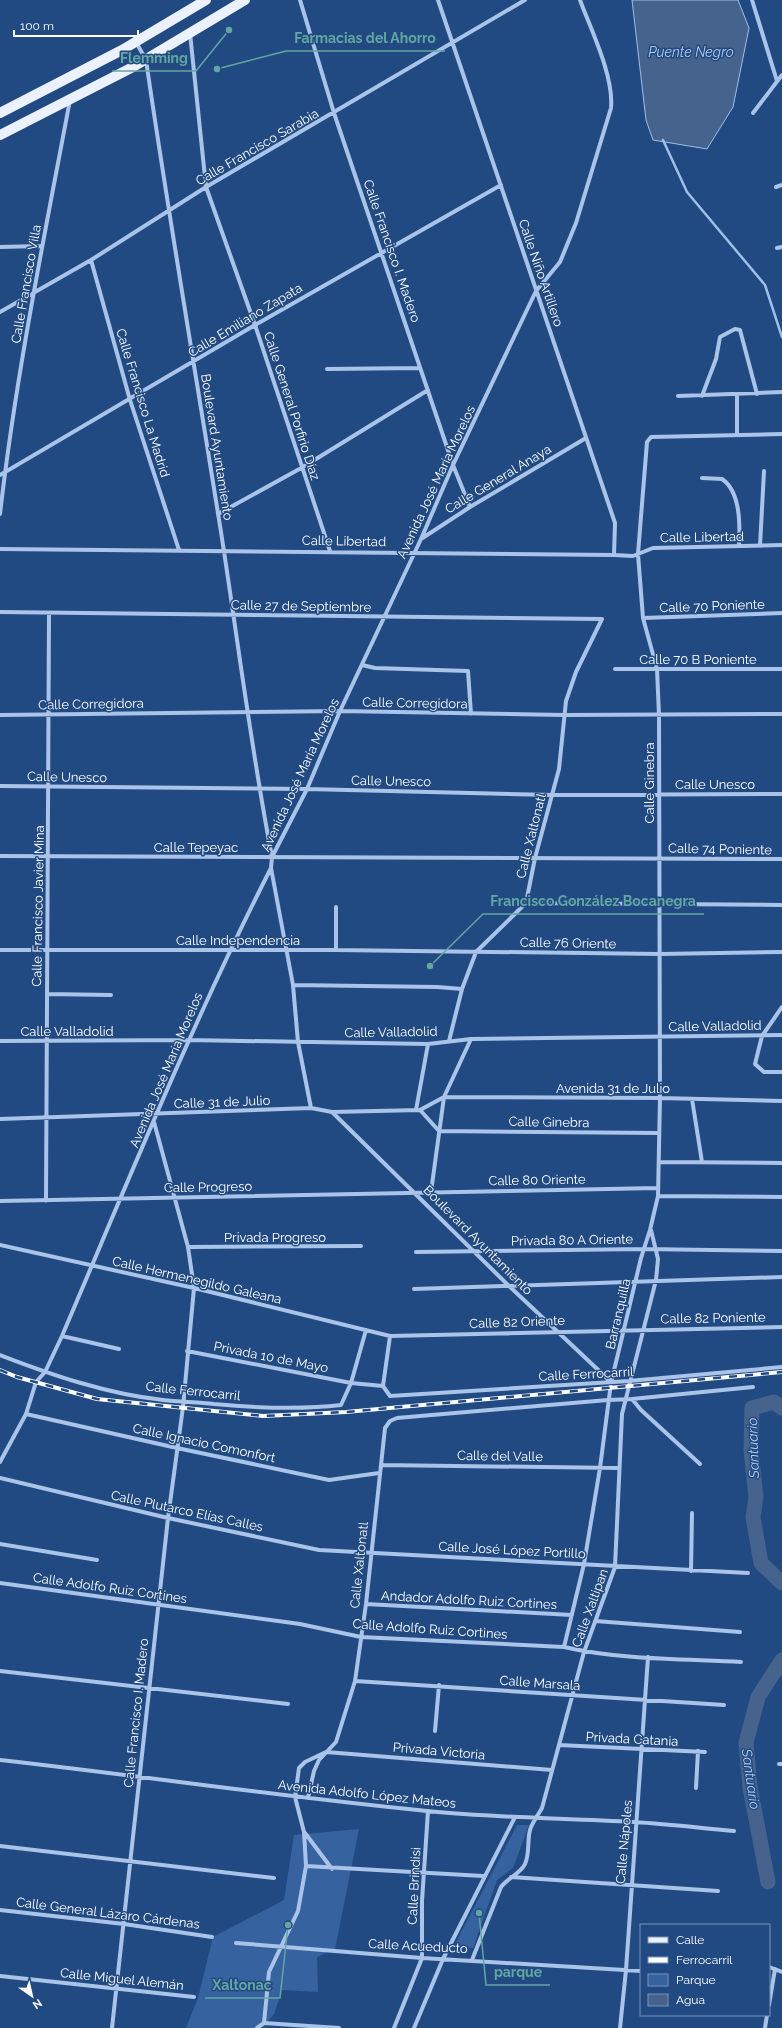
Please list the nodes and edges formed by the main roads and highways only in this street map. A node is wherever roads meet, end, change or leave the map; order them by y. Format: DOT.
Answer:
graph roads {
  1 [pos="206,0"];
  2 [pos="245,0"];
  3 [pos="0,113"];
  4 [pos="0,135"];
  1 -- 3 [label="main road"];
  2 -- 4 [label="main road"];
}
